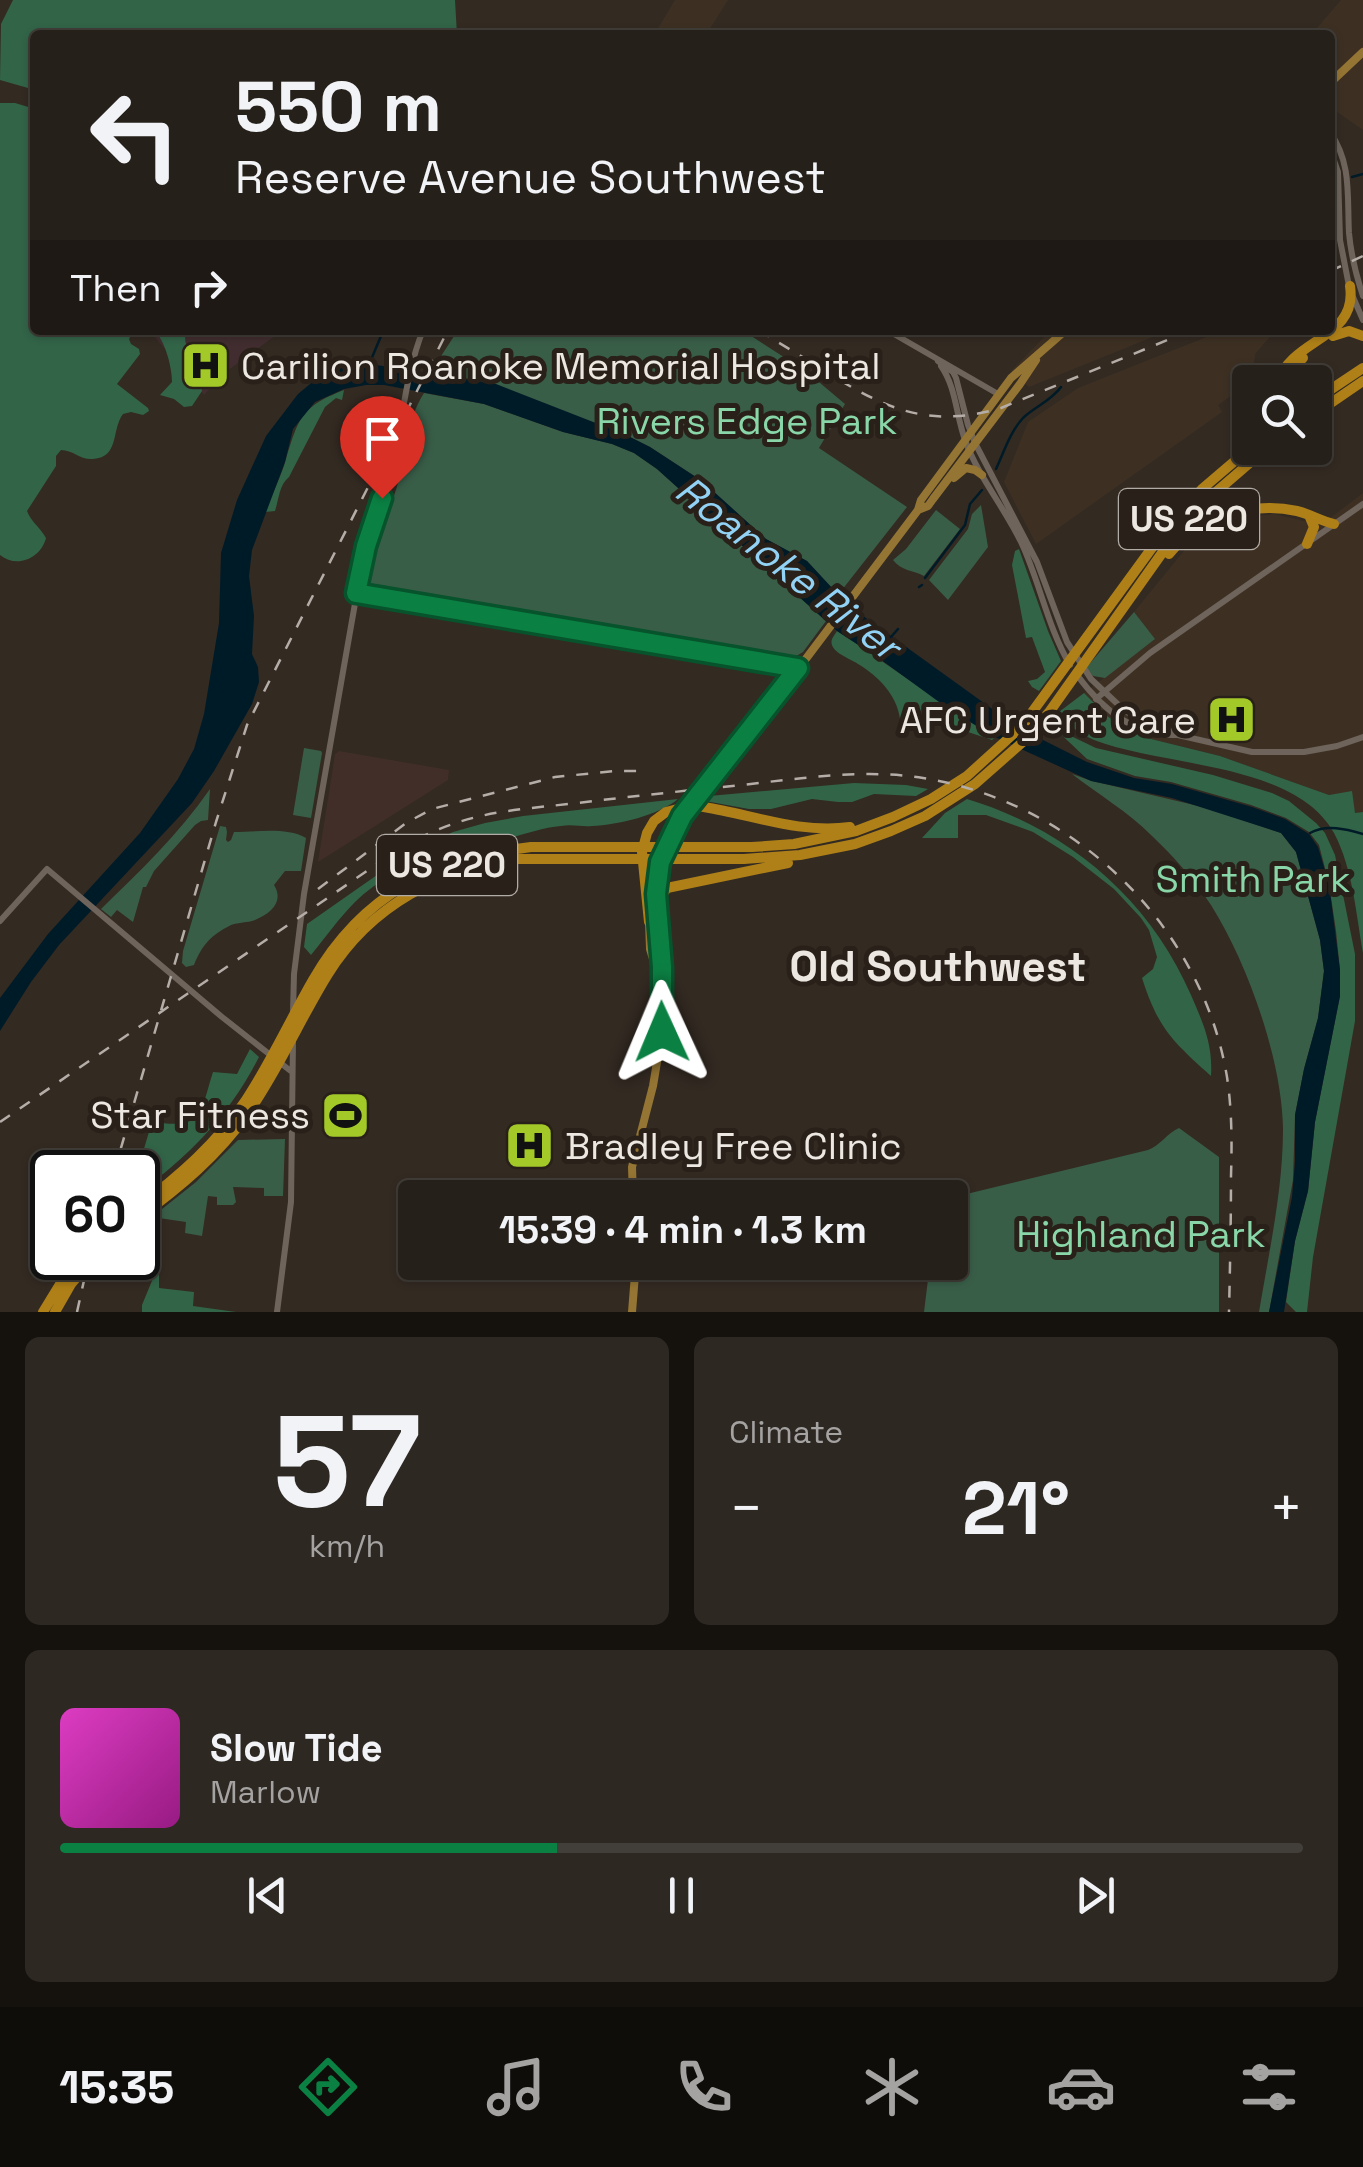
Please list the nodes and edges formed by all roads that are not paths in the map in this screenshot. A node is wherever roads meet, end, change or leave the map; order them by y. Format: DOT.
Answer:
graph roads {
  1 [pos="1363,52"];
  2 [pos="1335,78"];
  3 [pos="1335,140"];
  4 [pos="1335,166"];
  5 [pos="1350,278"];
  6 [pos="1363,296"];
  7 [pos="1363,320"];
  8 [pos="1335,329"];
  9 [pos="420,335"];
  10 [pos="895,335"];
  11 [pos="1061,335"];
  12 [pos="1326,335"];
  13 [pos="1334,335"];
  14 [pos="1335,335"];
  15 [pos="1363,336"];
  16 [pos="1038,356"];
  17 [pos="938,361"];
  18 [pos="1288,365"];
  19 [pos="1296,365"];
  20 [pos="1363,368"];
  21 [pos="1344,380"];
  22 [pos="1363,380"];
  23 [pos="1332,382"];
  24 [pos="1332,388"];
  25 [pos="998,394"];
  26 [pos="1332,402"];
  27 [pos="970,441"];
  28 [pos="1232,463"];
  29 [pos="1245,465"];
  30 [pos="982,475"];
  31 [pos="934,500"];
  32 [pos="1363,504"];
  33 [pos="918,510"];
  34 [pos="1309,514"];
  35 [pos="1334,524"];
  36 [pos="1307,544"];
  37 [pos="356,593"];
  38 [pos="1126,604"];
  39 [pos="798,668"];
  40 [pos="1088,683"];
  41 [pos="1060,685"];
  42 [pos="1103,692"];
  43 [pos="1096,698"];
  44 [pos="1178,735"];
  45 [pos="1363,737"];
  46 [pos="908,810"];
  47 [pos="682,816"];
  48 [pos="855,844"];
  49 [pos="657,910"];
  50 [pos="0,921"];
  51 [pos="649,922"];
  52 [pos="661,985"];
  53 [pos="293,1073"];
  54 [pos="266,1076"];
  55 [pos="632,1180"];
  56 [pos="160,1193"];
  57 [pos="63,1280"];
  58 [pos="74,1280"];
  59 [pos="635,1280"];
  60 [pos="43,1312"];
  61 [pos="55,1312"];
  62 [pos="277,1312"];
  63 [pos="632,1312"];
  1 -- 2 [label="main road"];
  3 -- 5 [label="main road"];
  4 -- 5 [label="main road"];
  5 -- 6 [label="main road"];
  5 -- 7 [label="main road"];
  5 -- 8 [label="highway"];
  9 -- 37 [label="main road"];
  10 -- 17 [label="main road"];
  11 -- 16 [label="main road"];
  12 -- 18 [label="highway"];
  13 -- 19 [label="highway"];
  14 -- 15 [label="highway"];
  16 -- 25 [label="main road"];
  16 -- 27 [label="main road"];
  17 -- 25 [label="main road"];
  17 -- 27 [label="main road"];
  20 -- 21 [label="highway"];
  21 -- 23 [label="highway"];
  21 -- 24 [label="highway"];
  22 -- 26 [label="highway"];
  25 -- 27 [label="main road"];
  27 -- 30 [label="main road"];
  27 -- 31 [label="main road"];
  27 -- 33 [label="main road"];
  27 -- 40 [label="main road"];
  28 -- 41 [label="highway, US 220"];
  29 -- 38 [label="highway, US 220"];
  30 -- 31 [label="main road"];
  30 -- 40 [label="main road"];
  31 -- 33 [label="main road"];
  32 -- 35 [label="main road"];
  33 -- 39 [label="main road"];
  34 -- 35 [label="highway"];
  34 -- 36 [label="highway"];
  34 -- 38 [label="highway"];
  35 -- 36 [label="main road"];
  36 -- 42 [label="main road"];
  37 -- 39 [label="main road"];
  37 -- 53 [label="main road"];
  38 -- 41 [label="highway, US 220"];
  39 -- 47 [label="main road"];
  40 -- 42 [label="main road"];
  40 -- 43 [label="main road"];
  41 -- 46 [label="highway, US 220"];
  41 -- 48 [label="highway, US 220"];
  42 -- 43 [label="main road"];
  42 -- 44 [label="main road"];
  43 -- 44 [label="main road"];
  44 -- 45 [label="main road"];
  46 -- 51 [label="highway"];
  46 -- 54 [label="highway, US 220"];
  47 -- 49 [label="main road"];
  47 -- 51 [label="main road"];
  48 -- 49 [label="highway"];
  48 -- 54 [label="highway, US 220"];
  49 -- 52 [label="main road"];
  50 -- 53 [label="main road"];
  51 -- 52 [label="main road"];
  52 -- 55 [label="main road"];
  53 -- 62 [label="main road"];
  54 -- 56 [label="highway, US 220"];
  57 -- 60 [label="highway"];
  58 -- 61 [label="highway"];
  59 -- 63 [label="main road"];
}
